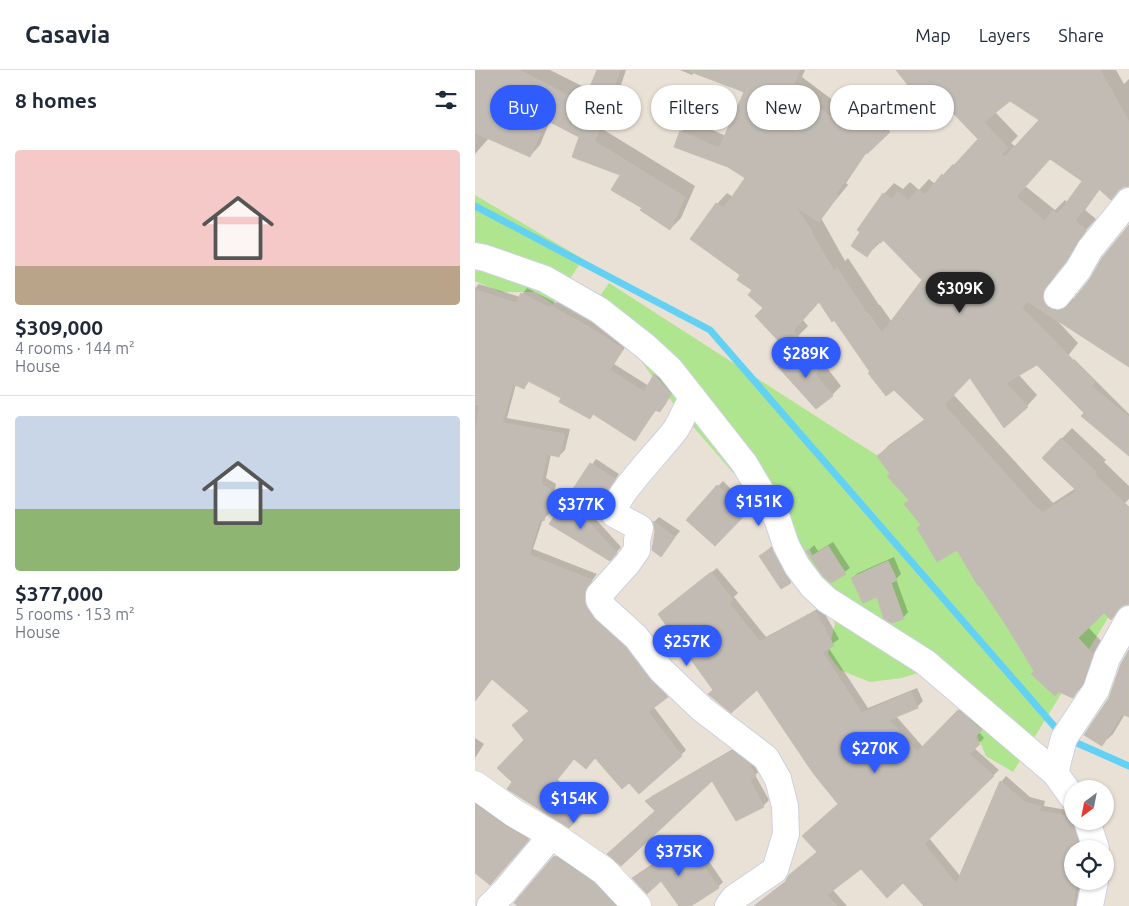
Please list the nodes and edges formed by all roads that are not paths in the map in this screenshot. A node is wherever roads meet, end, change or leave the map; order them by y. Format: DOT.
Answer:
graph roads {
  1 [pos="1129,201"];
  2 [pos="475,256"];
  3 [pos="1057,296"];
  4 [pos="692,397"];
  5 [pos="1129,619"];
  6 [pos="1055,772"];
  7 [pos="475,785"];
  8 [pos="1064,785"];
  9 [pos="552,835"];
  10 [pos="1093,890"];
  11 [pos="490,906"];
  12 [pos="637,906"];
  13 [pos="728,906"];
  14 [pos="1090,906"];
  1 -- 3 [label="street"];
  2 -- 4 [label="street"];
  4 -- 6 [label="street"];
  4 -- 13 [label="street"];
  5 -- 6 [label="street"];
  6 -- 8 [label="street"];
  7 -- 9 [label="street"];
  9 -- 11 [label="street"];
  9 -- 12 [label="street"];
  10 -- 14 [label="street"];
}
